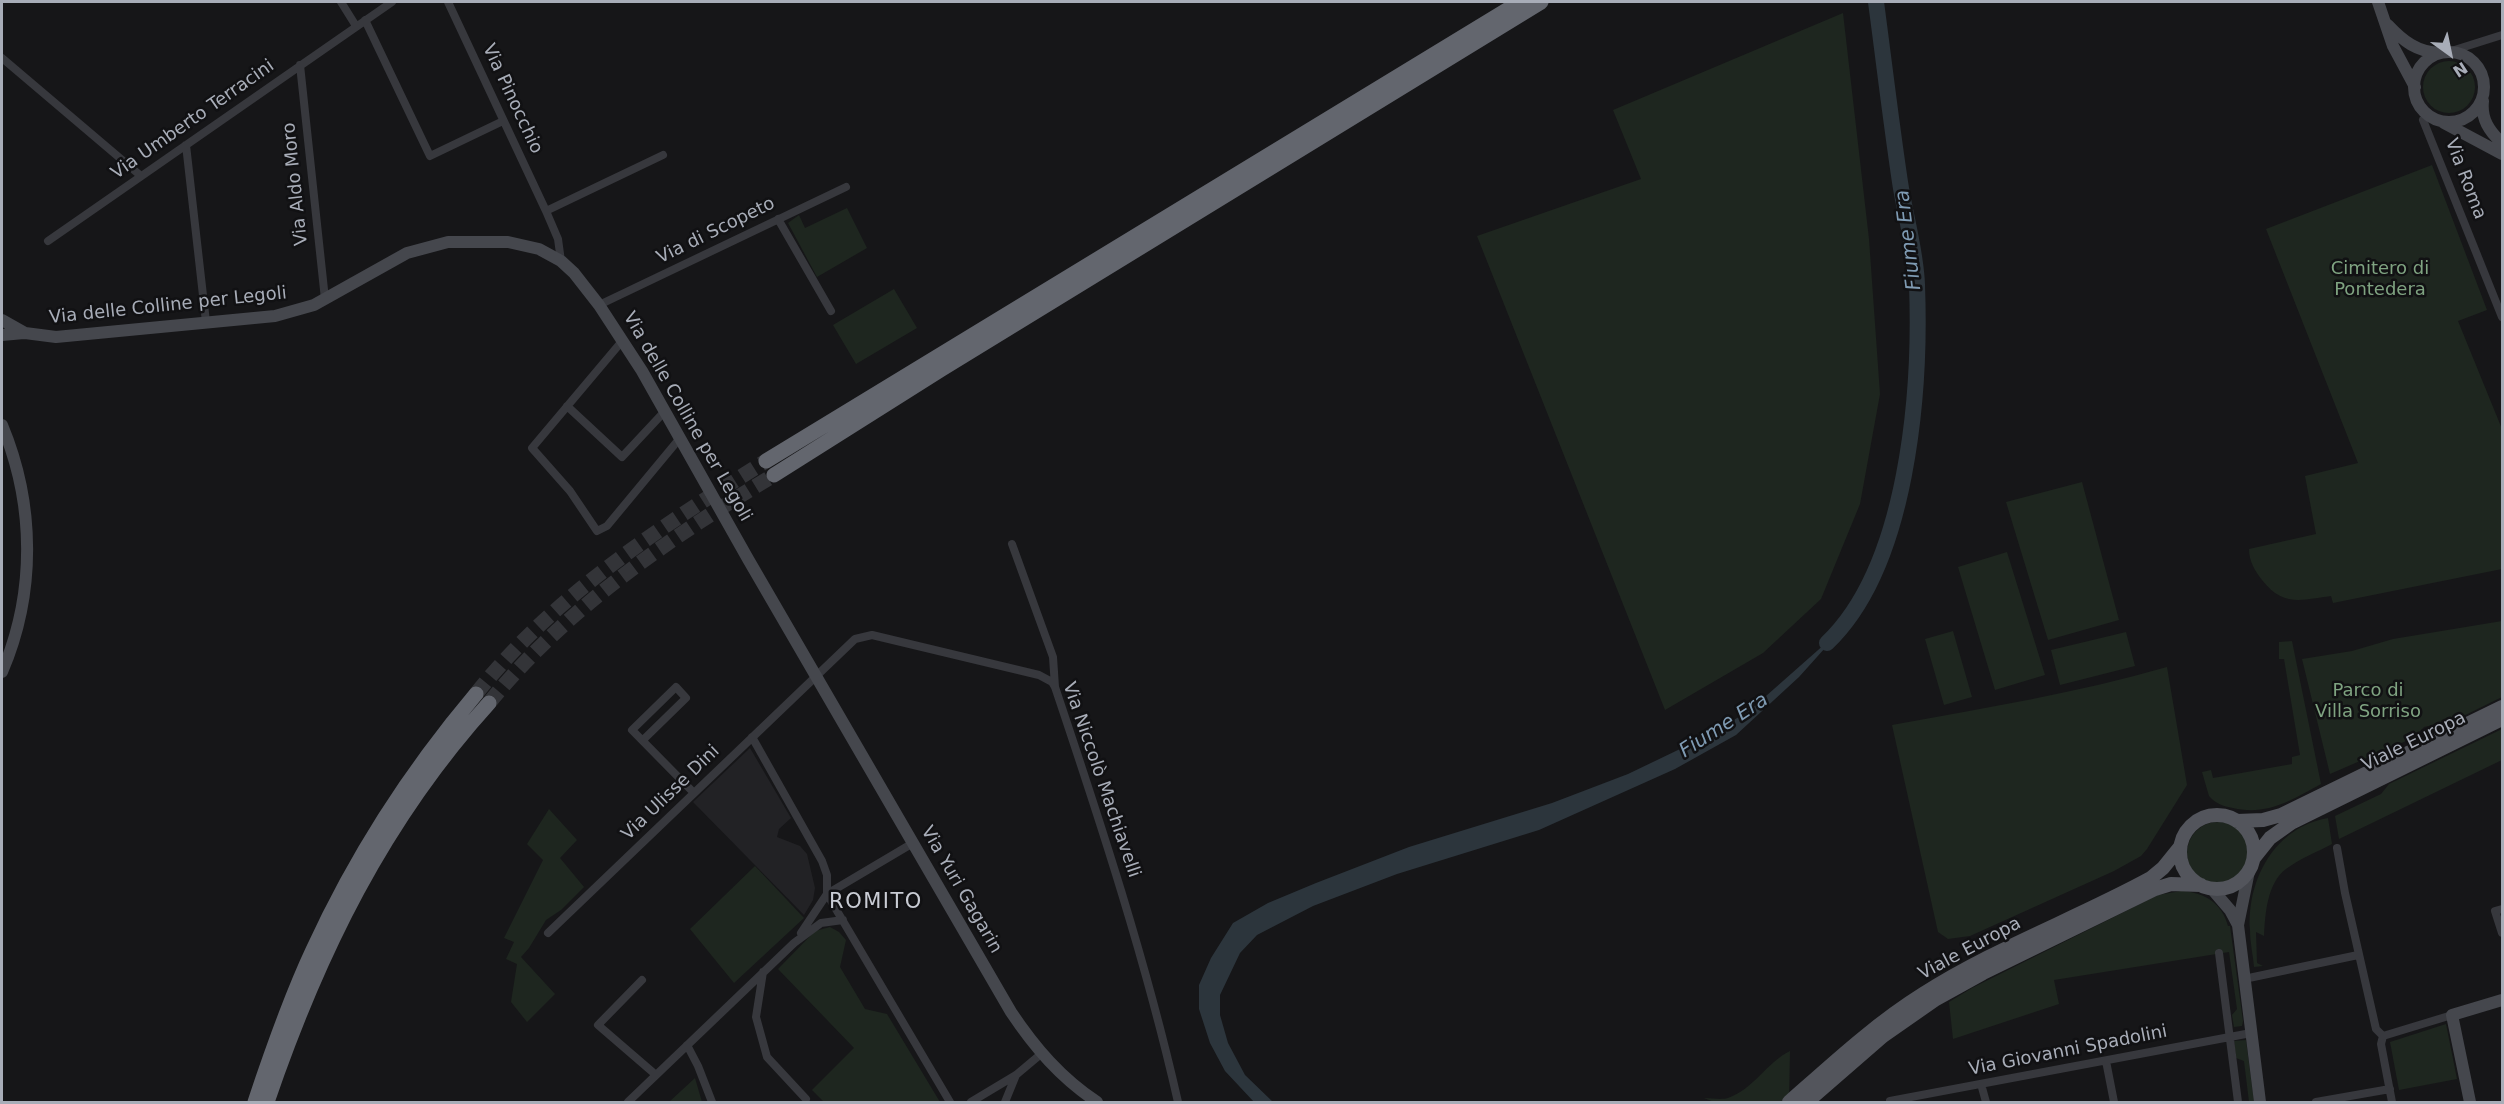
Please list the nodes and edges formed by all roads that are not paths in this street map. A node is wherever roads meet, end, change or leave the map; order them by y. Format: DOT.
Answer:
graph roads {
  1 [pos="341,2"];
  2 [pos="392,2"];
  3 [pos="447,2"];
  4 [pos="1520,2"];
  5 [pos="1541,2"];
  6 [pos="2378,2"];
  7 [pos="365,20"];
  8 [pos="2386,24"];
  9 [pos="356,26"];
  10 [pos="2502,35"];
  11 [pos="2443,53"];
  12 [pos="2,58"];
  13 [pos="300,65"];
  14 [pos="2415,87"];
  15 [pos="2484,92"];
  16 [pos="2423,120"];
  17 [pos="2437,120"];
  18 [pos="503,121"];
  19 [pos="2502,143"];
  20 [pos="186,145"];
  21 [pos="2502,154"];
  22 [pos="663,155"];
  23 [pos="141,176"];
  24 [pos="846,187"];
  25 [pos="546,211"];
  26 [pos="778,219"];
  27 [pos="48,241"];
  28 [pos="561,261"];
  29 [pos="325,299"];
  30 [pos="599,305"];
  31 [pos="831,311"];
  32 [pos="2502,317"];
  33 [pos="2,320"];
  34 [pos="206,322"];
  35 [pos="25,333"];
  36 [pos="2,335"];
  37 [pos="623,340"];
  38 [pos="567,406"];
  39 [pos="665,411"];
  40 [pos="2,425"];
  41 [pos="680,438"];
  42 [pos="766,461"];
  43 [pos="774,475"];
  44 [pos="1012,544"];
  45 [pos="2,672"];
  46 [pos="816,677"];
  47 [pos="1055,687"];
  48 [pos="2502,707"];
  49 [pos="2502,719"];
  50 [pos="752,737"];
  51 [pos="643,740"];
  52 [pos="694,794"];
  53 [pos="2237,821"];
  54 [pos="913,843"];
  55 [pos="2180,848"];
  56 [pos="2337,848"];
  57 [pos="2251,865"];
  58 [pos="2207,887"];
  59 [pos="827,894"];
  60 [pos="2499,910"];
  61 [pos="843,920"];
  62 [pos="2238,925"];
  63 [pos="549,933"];
  64 [pos="2502,933"];
  65 [pos="794,943"];
  66 [pos="2219,953"];
  67 [pos="2358,956"];
  68 [pos="763,972"];
  69 [pos="2244,979"];
  70 [pos="642,981"];
  71 [pos="2502,1000"];
  72 [pos="2452,1015"];
  73 [pos="2251,1033"];
  74 [pos="2383,1036"];
  75 [pos="2230,1037"];
  76 [pos="687,1045"];
  77 [pos="1041,1054"];
  78 [pos="2106,1061"];
  79 [pos="1016,1075"];
  80 [pos="656,1076"];
  81 [pos="1981,1084"];
  82 [pos="1818,1085"];
  83 [pos="2390,1089"];
  84 [pos="806,1099"];
  85 [pos="1890,1101"];
  86 [pos="255,1102"];
  87 [pos="267,1102"];
  88 [pos="628,1102"];
  89 [pos="712,1102"];
  90 [pos="950,1102"];
  91 [pos="971,1102"];
  92 [pos="1005,1102"];
  93 [pos="1097,1102"];
  94 [pos="1178,1102"];
  95 [pos="1789,1102"];
  96 [pos="1807,1102"];
  97 [pos="1986,1102"];
  98 [pos="2114,1102"];
  99 [pos="2238,1102"];
  100 [pos="2260,1102"];
  101 [pos="2316,1102"];
  102 [pos="2392,1102"];
  103 [pos="2470,1102"];
  1 -- 9 [label="street"];
  2 -- 7 [label="street, Via Umberto Terracini"];
  3 -- 18 [label="street, Via Pinocchio"];
  4 -- 42 [label="highway"];
  5 -- 43 [label="highway"];
  6 -- 8 [label="street"];
  7 -- 9 [label="street, Via Umberto Terracini"];
  7 -- 18 [label="street"];
  8 -- 11 [label="street"];
  8 -- 14 [label="street"];
  9 -- 13 [label="street, Via Umberto Terracini"];
  10 -- 11 [label="street"];
  11 -- 14 [label="street"];
  11 -- 15 [label="street"];
  12 -- 23 [label="street"];
  13 -- 20 [label="street, Via Umberto Terracini"];
  13 -- 29 [label="street, Via Aldo Moro"];
  14 -- 17 [label="street"];
  15 -- 17 [label="street"];
  15 -- 19 [label="street"];
  16 -- 32 [label="street, Via Roma"];
  17 -- 21 [label="street"];
  18 -- 25 [label="street, Via Pinocchio"];
  20 -- 23 [label="street, Via Umberto Terracini"];
  20 -- 34 [label="street"];
  22 -- 25 [label="street"];
  23 -- 27 [label="street, Via Umberto Terracini"];
  24 -- 26 [label="street, Via di Scopeto"];
  25 -- 28 [label="street, Via Pinocchio"];
  26 -- 30 [label="street, Via di Scopeto"];
  26 -- 31 [label="street"];
  28 -- 29 [label="street, Via delle Colline per Legoli"];
  28 -- 30 [label="street, Via delle Colline per Legoli"];
  29 -- 34 [label="street, Via delle Colline per Legoli"];
  30 -- 37 [label="street, Via delle Colline per Legoli"];
  33 -- 35 [label="street"];
  34 -- 35 [label="street, Via delle Colline per Legoli"];
  35 -- 36 [label="street"];
  37 -- 38 [label="street"];
  37 -- 39 [label="street, Via delle Colline per Legoli"];
  38 -- 39 [label="street"];
  38 -- 41 [label="street"];
  39 -- 41 [label="street, Via delle Colline per Legoli"];
  40 -- 45 [label="street"];
  41 -- 46 [label="street, Via delle Colline per Legoli"];
  44 -- 47 [label="street"];
  46 -- 47 [label="street, Via Niccolò Machiavelli"];
  46 -- 50 [label="street, Via Ulisse Dini"];
  46 -- 54 [label="street, Via Yuri Gagarin"];
  47 -- 94 [label="street, Via Niccolò Machiavelli"];
  48 -- 53 [label="main road, Viale Europa"];
  49 -- 57 [label="main road, Viale Europa"];
  50 -- 52 [label="street, Via Ulisse Dini"];
  50 -- 59 [label="street"];
  51 -- 51 [label="street"];
  51 -- 52 [label="street"];
  52 -- 63 [label="street, Via Ulisse Dini"];
  53 -- 55 [label="main road, Viale Europa"];
  53 -- 57 [label="main road"];
  54 -- 59 [label="street"];
  54 -- 77 [label="street, Via Yuri Gagarin"];
  55 -- 58 [label="main road"];
  55 -- 82 [label="main road, Viale Europa"];
  56 -- 67 [label="street"];
  57 -- 58 [label="main road, Viale Europa"];
  57 -- 62 [label="street"];
  58 -- 62 [label="street"];
  58 -- 82 [label="main road, Viale Europa"];
  59 -- 61 [label="street"];
  59 -- 65 [label="street"];
  60 -- 64 [label="street"];
  61 -- 65 [label="street"];
  61 -- 90 [label="street"];
  62 -- 69 [label="street"];
  65 -- 68 [label="street"];
  66 -- 75 [label="street"];
  67 -- 69 [label="street"];
  67 -- 74 [label="street"];
  68 -- 76 [label="street"];
  68 -- 84 [label="street"];
  69 -- 73 [label="street"];
  70 -- 80 [label="street"];
  71 -- 72 [label="street"];
  72 -- 74 [label="street"];
  72 -- 103 [label="street"];
  73 -- 75 [label="street, Via Giovanni Spadolini"];
  73 -- 100 [label="street"];
  74 -- 83 [label="street"];
  75 -- 78 [label="street, Via Giovanni Spadolini"];
  75 -- 99 [label="street"];
  76 -- 80 [label="street"];
  76 -- 89 [label="street"];
  77 -- 79 [label="street"];
  77 -- 93 [label="street, Via Yuri Gagarin"];
  78 -- 81 [label="street, Via Giovanni Spadolini"];
  78 -- 98 [label="street"];
  79 -- 91 [label="street"];
  79 -- 92 [label="street"];
  80 -- 88 [label="street"];
  81 -- 85 [label="street, Via Giovanni Spadolini"];
  81 -- 97 [label="street"];
  82 -- 95 [label="main road, Viale Europa"];
  82 -- 96 [label="main road, Viale Europa"];
  83 -- 101 [label="street"];
  83 -- 102 [label="street"];
  86 -- 87 [label="highway"];
}
